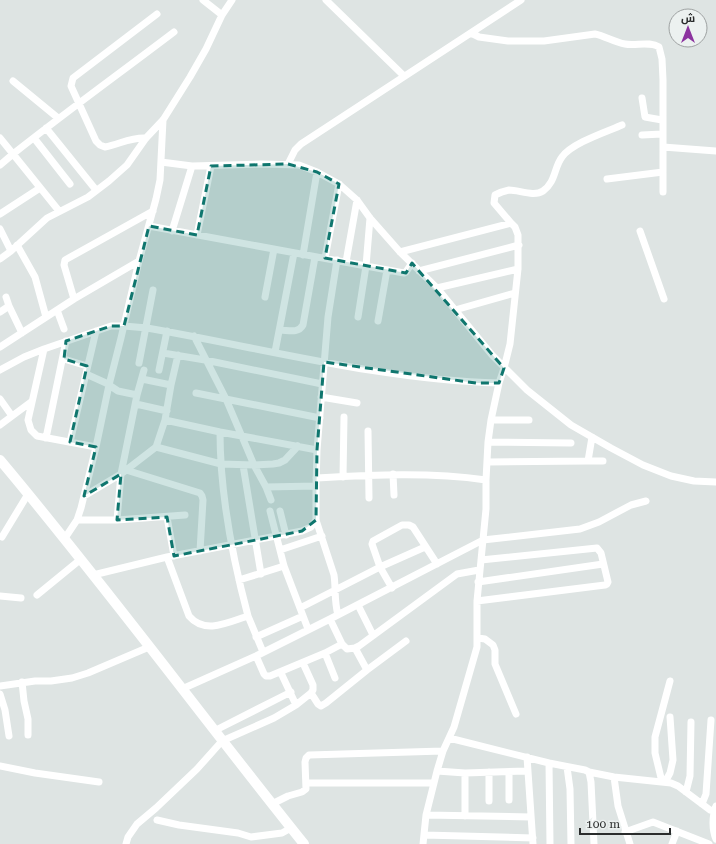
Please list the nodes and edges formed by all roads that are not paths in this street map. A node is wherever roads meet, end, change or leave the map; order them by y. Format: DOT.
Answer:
graph roads {
  1 [pos="204,0"];
  2 [pos="232,0"];
  3 [pos="326,0"];
  4 [pos="521,0"];
  5 [pos="157,14"];
  6 [pos="222,15"];
  7 [pos="174,32"];
  8 [pos="471,33"];
  9 [pos="404,76"];
  10 [pos="13,81"];
  11 [pos="642,98"];
  12 [pos="80,104"];
  13 [pos="58,118"];
  14 [pos="163,120"];
  15 [pos="662,120"];
  16 [pos="622,125"];
  17 [pos="46,128"];
  18 [pos="662,134"];
  19 [pos="642,135"];
  20 [pos="0,138"];
  21 [pos="34,138"];
  22 [pos="146,138"];
  23 [pos="662,147"];
  24 [pos="716,151"];
  25 [pos="13,154"];
  26 [pos="161,162"];
  27 [pos="288,164"];
  28 [pos="0,165"];
  29 [pos="192,166"];
  30 [pos="211,166"];
  31 [pos="317,172"];
  32 [pos="663,172"];
  33 [pos="607,179"];
  34 [pos="70,184"];
  35 [pos="339,184"];
  36 [pos="40,188"];
  37 [pos="96,190"];
  38 [pos="663,192"];
  39 [pos="356,200"];
  40 [pos="59,211"];
  41 [pos="153,211"];
  42 [pos="0,214"];
  43 [pos="370,218"];
  44 [pos="511,223"];
  45 [pos="148,226"];
  46 [pos="0,229"];
  47 [pos="172,231"];
  48 [pos="640,231"];
  49 [pos="197,235"];
  50 [pos="18,245"];
  51 [pos="519,245"];
  52 [pos="274,248"];
  53 [pos="11,251"];
  54 [pos="400,252"];
  55 [pos="294,253"];
  56 [pos="303,255"];
  57 [pos="315,257"];
  58 [pos="325,258"];
  59 [pos="0,259"];
  60 [pos="337,260"];
  61 [pos="139,261"];
  62 [pos="346,262"];
  63 [pos="412,262"];
  64 [pos="366,266"];
  65 [pos="387,270"];
  66 [pos="518,270"];
  67 [pos="419,271"];
  68 [pos="438,288"];
  69 [pos="153,290"];
  70 [pos="516,293"];
  71 [pos="6,297"];
  72 [pos="265,297"];
  73 [pos="74,299"];
  74 [pos="664,299"];
  75 [pos="9,306"];
  76 [pos="57,310"];
  77 [pos="456,310"];
  78 [pos="0,312"];
  79 [pos="46,317"];
  80 [pos="358,318"];
  81 [pos="378,322"];
  82 [pos="124,326"];
  83 [pos="146,328"];
  84 [pos="64,329"];
  85 [pos="280,330"];
  86 [pos="96,331"];
  87 [pos="167,331"];
  88 [pos="22,334"];
  89 [pos="194,336"];
  90 [pos="66,340"];
  91 [pos="0,347"];
  92 [pos="44,349"];
  93 [pos="276,352"];
  94 [pos="163,353"];
  95 [pos="178,355"];
  96 [pos="64,359"];
  97 [pos="205,360"];
  98 [pos="324,362"];
  99 [pos="138,363"];
  100 [pos="88,366"];
  101 [pos="504,368"];
  102 [pos="0,370"];
  103 [pos="144,370"];
  104 [pos="159,370"];
  105 [pos="86,374"];
  106 [pos="142,379"];
  107 [pos="498,383"];
  108 [pos="322,384"];
  109 [pos="109,385"];
  110 [pos="171,385"];
  111 [pos="196,393"];
  112 [pos="138,395"];
  113 [pos="322,398"];
  114 [pos="0,399"];
  115 [pos="226,400"];
  116 [pos="31,402"];
  117 [pos="357,403"];
  118 [pos="136,404"];
  119 [pos="167,411"];
  120 [pos="12,416"];
  121 [pos="344,417"];
  122 [pos="320,418"];
  123 [pos="165,420"];
  124 [pos="491,420"];
  125 [pos="529,420"];
  126 [pos="0,425"];
  127 [pos="368,431"];
  128 [pos="220,432"];
  129 [pos="242,436"];
  130 [pos="592,437"];
  131 [pos="46,438"];
  132 [pos="70,442"];
  133 [pos="488,442"];
  134 [pos="571,443"];
  135 [pos="298,446"];
  136 [pos="96,447"];
  137 [pos="156,447"];
  138 [pos="317,450"];
  139 [pos="0,460"];
  140 [pos="588,461"];
  141 [pos="488,462"];
  142 [pos="603,462"];
  143 [pos="220,464"];
  144 [pos="244,465"];
  145 [pos="254,465"];
  146 [pos="124,472"];
  147 [pos="393,474"];
  148 [pos="369,475"];
  149 [pos="343,477"];
  150 [pos="486,480"];
  151 [pos="316,482"];
  152 [pos="716,482"];
  153 [pos="266,487"];
  154 [pos="28,494"];
  155 [pos="394,495"];
  156 [pos="84,496"];
  157 [pos="369,498"];
  158 [pos="271,500"];
  159 [pos="646,501"];
  160 [pos="270,511"];
  161 [pos="280,511"];
  162 [pos="185,515"];
  163 [pos="167,517"];
  164 [pos="77,520"];
  165 [pos="117,520"];
  166 [pos="316,520"];
  167 [pos="286,535"];
  168 [pos="276,536"];
  169 [pos="322,536"];
  170 [pos="2,537"];
  171 [pos="64,538"];
  172 [pos="255,540"];
  173 [pos="483,540"];
  174 [pos="232,544"];
  175 [pos="425,547"];
  176 [pos="280,550"];
  177 [pos="200,551"];
  178 [pos="170,557"];
  179 [pos="81,559"];
  180 [pos="481,560"];
  181 [pos="437,564"];
  182 [pos="603,564"];
  183 [pos="284,566"];
  184 [pos="380,567"];
  185 [pos="479,570"];
  186 [pos="261,574"];
  187 [pos="93,575"];
  188 [pos="239,580"];
  189 [pos="478,582"];
  190 [pos="392,588"];
  191 [pos="336,591"];
  192 [pos="0,596"];
  193 [pos="36,596"];
  194 [pos="21,598"];
  195 [pos="477,601"];
  196 [pos="358,605"];
  197 [pos="300,608"];
  198 [pos="338,615"];
  199 [pos="248,616"];
  200 [pos="303,616"];
  201 [pos="330,619"];
  202 [pos="308,629"];
  203 [pos="373,635"];
  204 [pos="256,637"];
  205 [pos="478,638"];
  206 [pos="406,640"];
  207 [pos="342,644"];
  208 [pos="149,648"];
  209 [pos="355,648"];
  210 [pos="263,652"];
  211 [pos="326,653"];
  212 [pos="256,656"];
  213 [pos="303,663"];
  214 [pos="367,670"];
  215 [pos="280,672"];
  216 [pos="335,678"];
  217 [pos="670,681"];
  218 [pos="22,682"];
  219 [pos="0,686"];
  220 [pos="182,689"];
  221 [pos="291,692"];
  222 [pos="0,694"];
  223 [pos="311,694"];
  224 [pos="296,705"];
  225 [pos="516,714"];
  226 [pos="670,717"];
  227 [pos="710,720"];
  228 [pos="691,722"];
  229 [pos="214,731"];
  230 [pos="28,735"];
  231 [pos="9,736"];
  232 [pos="449,738"];
  233 [pos="222,741"];
  234 [pos="443,750"];
  235 [pos="527,757"];
  236 [pos="549,763"];
  237 [pos="0,766"];
  238 [pos="567,767"];
  239 [pos="437,772"];
  240 [pos="488,772"];
  241 [pos="508,772"];
  242 [pos="527,772"];
  243 [pos="589,772"];
  244 [pos="465,773"];
  245 [pos="614,777"];
  246 [pos="99,782"];
  247 [pos="663,782"];
  248 [pos="306,783"];
  249 [pos="434,783"];
  250 [pos="686,792"];
  251 [pos="509,800"];
  252 [pos="489,801"];
  253 [pos="272,804"];
  254 [pos="702,804"];
  255 [pos="715,809"];
  256 [pos="426,815"];
  257 [pos="464,816"];
  258 [pos="531,817"];
  259 [pos="157,820"];
  260 [pos="291,828"];
  261 [pos="677,831"];
  262 [pos="625,832"];
  263 [pos="424,836"];
  264 [pos="714,840"];
  265 [pos="533,841"];
  266 [pos="699,842"];
  267 [pos="126,844"];
  268 [pos="304,844"];
  269 [pos="423,844"];
  270 [pos="550,844"];
  271 [pos="571,844"];
  272 [pos="594,844"];
  273 [pos="630,844"];
  274 [pos="672,844"];
  275 [pos="709,844"];
  1 -- 6 [label="street"];
  2 -- 6 [label="street"];
  3 -- 9 [label="street"];
  4 -- 8 [label="street"];
  5 -- 12 [label="street"];
  6 -- 14 [label="street"];
  7 -- 12 [label="street"];
  8 -- 9 [label="street"];
  8 -- 15 [label="street"];
  9 -- 27 [label="street"];
  10 -- 13 [label="street"];
  11 -- 15 [label="street"];
  12 -- 13 [label="street"];
  12 -- 22 [label="street"];
  13 -- 17 [label="street"];
  14 -- 22 [label="street"];
  14 -- 26 [label="street"];
  15 -- 18 [label="street"];
  16 -- 44 [label="street"];
  17 -- 21 [label="street"];
  17 -- 37 [label="street"];
  18 -- 19 [label="street"];
  18 -- 23 [label="street"];
  20 -- 25 [label="street"];
  21 -- 25 [label="street"];
  21 -- 34 [label="street"];
  22 -- 37 [label="street"];
  23 -- 24 [label="street"];
  23 -- 32 [label="street"];
  25 -- 28 [label="street"];
  25 -- 36 [label="street"];
  26 -- 29 [label="street"];
  26 -- 41 [label="street"];
  27 -- 30 [label="street"];
  27 -- 31 [label="street"];
  29 -- 30 [label="street"];
  29 -- 47 [label="street"];
  30 -- 49 [label="street"];
  31 -- 35 [label="street"];
  31 -- 56 [label="street"];
  32 -- 33 [label="street"];
  32 -- 38 [label="street"];
  35 -- 39 [label="street"];
  35 -- 58 [label="street"];
  36 -- 40 [label="street"];
  36 -- 42 [label="street"];
  37 -- 40 [label="street"];
  39 -- 43 [label="street"];
  39 -- 62 [label="street"];
  40 -- 50 [label="street"];
  41 -- 45 [label="street"];
  41 -- 73 [label="street"];
  43 -- 54 [label="street"];
  43 -- 64 [label="street"];
  44 -- 51 [label="street"];
  44 -- 54 [label="street"];
  45 -- 47 [label="street"];
  45 -- 61 [label="street"];
  46 -- 53 [label="street"];
  47 -- 49 [label="street"];
  48 -- 74 [label="street"];
  49 -- 52 [label="street"];
  50 -- 53 [label="street"];
  50 -- 79 [label="street"];
  51 -- 66 [label="street"];
  51 -- 67 [label="street"];
  52 -- 55 [label="street"];
  52 -- 72 [label="street"];
  53 -- 59 [label="street"];
  54 -- 63 [label="street"];
  55 -- 56 [label="street"];
  55 -- 85 [label="street"];
  56 -- 57 [label="street"];
  57 -- 58 [label="street"];
  57 -- 85 [label="street"];
  58 -- 60 [label="street"];
  60 -- 62 [label="street"];
  60 -- 98 [label="street"];
  61 -- 73 [label="street"];
  61 -- 82 [label="street"];
  62 -- 64 [label="street"];
  63 -- 65 [label="street"];
  63 -- 67 [label="street"];
  64 -- 65 [label="street"];
  64 -- 80 [label="street"];
  65 -- 81 [label="street"];
  66 -- 68 [label="street"];
  66 -- 70 [label="street"];
  67 -- 68 [label="street"];
  68 -- 77 [label="street"];
  69 -- 83 [label="street"];
  70 -- 77 [label="street"];
  70 -- 101 [label="street"];
  71 -- 75 [label="street"];
  73 -- 76 [label="street"];
  75 -- 78 [label="street"];
  75 -- 88 [label="street"];
  76 -- 79 [label="street"];
  76 -- 84 [label="street"];
  77 -- 101 [label="street"];
  79 -- 88 [label="street"];
  82 -- 83 [label="street"];
  82 -- 86 [label="street"];
  82 -- 109 [label="street"];
  83 -- 87 [label="street"];
  83 -- 99 [label="street"];
  85 -- 93 [label="street"];
  86 -- 90 [label="street"];
  86 -- 100 [label="street"];
  87 -- 89 [label="street"];
  87 -- 94 [label="street"];
  88 -- 91 [label="street"];
  89 -- 93 [label="street"];
  89 -- 97 [label="street"];
  90 -- 92 [label="street"];
  90 -- 96 [label="street"];
  92 -- 102 [label="street"];
  92 -- 116 [label="street"];
  93 -- 98 [label="street"];
  94 -- 95 [label="street"];
  94 -- 104 [label="street"];
  95 -- 97 [label="street"];
  95 -- 110 [label="street"];
  96 -- 100 [label="street"];
  96 -- 131 [label="street"];
  97 -- 108 [label="street"];
  97 -- 115 [label="street"];
  98 -- 107 [label="street"];
  98 -- 108 [label="street"];
  100 -- 105 [label="street"];
  101 -- 107 [label="street"];
  101 -- 130 [label="street"];
  103 -- 106 [label="street"];
  105 -- 109 [label="street"];
  105 -- 132 [label="street"];
  106 -- 110 [label="street"];
  106 -- 112 [label="street"];
  107 -- 124 [label="street"];
  108 -- 113 [label="street"];
  109 -- 112 [label="street"];
  109 -- 136 [label="street"];
  110 -- 119 [label="street"];
  111 -- 115 [label="street"];
  112 -- 118 [label="street"];
  113 -- 117 [label="street"];
  113 -- 122 [label="street"];
  114 -- 120 [label="street"];
  115 -- 122 [label="street"];
  115 -- 129 [label="street"];
  116 -- 120 [label="street"];
  116 -- 131 [label="street"];
  118 -- 119 [label="street"];
  118 -- 146 [label="street"];
  119 -- 123 [label="street"];
  120 -- 126 [label="street"];
  121 -- 149 [label="street"];
  122 -- 138 [label="street"];
  123 -- 128 [label="street"];
  123 -- 137 [label="street"];
  124 -- 125 [label="street"];
  124 -- 133 [label="street"];
  127 -- 148 [label="street"];
  128 -- 129 [label="street"];
  128 -- 143 [label="street"];
  129 -- 135 [label="street"];
  129 -- 145 [label="street"];
  130 -- 140 [label="street"];
  130 -- 152 [label="street"];
  131 -- 132 [label="street"];
  132 -- 136 [label="street"];
  133 -- 134 [label="street"];
  133 -- 141 [label="street"];
  135 -- 138 [label="street"];
  135 -- 145 [label="street"];
  136 -- 156 [label="street"];
  137 -- 143 [label="street"];
  137 -- 146 [label="street"];
  138 -- 151 [label="street"];
  139 -- 154 [label="main road"];
  140 -- 141 [label="street"];
  140 -- 142 [label="street"];
  141 -- 150 [label="street"];
  143 -- 144 [label="street"];
  143 -- 174 [label="street"];
  144 -- 145 [label="street"];
  144 -- 172 [label="street"];
  145 -- 153 [label="street"];
  146 -- 156 [label="street"];
  146 -- 165 [label="street"];
  146 -- 177 [label="street"];
  147 -- 148 [label="street"];
  147 -- 150 [label="street"];
  147 -- 155 [label="street"];
  148 -- 149 [label="street"];
  148 -- 157 [label="street"];
  149 -- 151 [label="street"];
  150 -- 173 [label="street"];
  151 -- 153 [label="street"];
  151 -- 166 [label="street"];
  153 -- 158 [label="street"];
  154 -- 170 [label="street"];
  154 -- 171 [label="main road"];
  156 -- 164 [label="street"];
  159 -- 173 [label="street"];
  160 -- 168 [label="street"];
  161 -- 167 [label="street"];
  162 -- 163 [label="street"];
  163 -- 165 [label="street"];
  163 -- 178 [label="street"];
  164 -- 165 [label="street"];
  164 -- 171 [label="street"];
  166 -- 167 [label="street"];
  166 -- 169 [label="street"];
  167 -- 168 [label="street"];
  168 -- 172 [label="street"];
  168 -- 176 [label="street"];
  169 -- 176 [label="street"];
  169 -- 191 [label="street"];
  171 -- 179 [label="main road"];
  172 -- 174 [label="street"];
  172 -- 186 [label="street"];
  173 -- 180 [label="street"];
  173 -- 181 [label="street"];
  174 -- 177 [label="street"];
  174 -- 188 [label="street"];
  175 -- 181 [label="street"];
  175 -- 184 [label="street"];
  175 -- 184 [label="street"];
  176 -- 183 [label="street"];
  177 -- 178 [label="street"];
  178 -- 187 [label="street"];
  178 -- 199 [label="street"];
  179 -- 187 [label="main road"];
  179 -- 193 [label="street"];
  180 -- 182 [label="street"];
  180 -- 185 [label="street"];
  181 -- 190 [label="street"];
  182 -- 189 [label="street"];
  182 -- 195 [label="street"];
  183 -- 186 [label="street"];
  183 -- 197 [label="street"];
  184 -- 190 [label="street"];
  184 -- 191 [label="street"];
  185 -- 189 [label="street"];
  185 -- 203 [label="street"];
  186 -- 188 [label="street"];
  187 -- 208 [label="main road"];
  188 -- 199 [label="street"];
  189 -- 195 [label="street"];
  190 -- 196 [label="street"];
  191 -- 197 [label="street"];
  191 -- 198 [label="street"];
  192 -- 194 [label="street"];
  195 -- 205 [label="street"];
  196 -- 198 [label="street"];
  196 -- 203 [label="street"];
  197 -- 200 [label="street"];
  198 -- 201 [label="street"];
  199 -- 204 [label="street"];
  200 -- 202 [label="street"];
  200 -- 204 [label="street"];
  201 -- 202 [label="street"];
  201 -- 207 [label="street"];
  202 -- 210 [label="street"];
  203 -- 209 [label="street"];
  204 -- 210 [label="street"];
  205 -- 225 [label="street"];
  205 -- 232 [label="street"];
  206 -- 214 [label="street"];
  207 -- 209 [label="street"];
  207 -- 211 [label="street"];
  208 -- 218 [label="street"];
  208 -- 220 [label="main road"];
  209 -- 214 [label="street"];
  210 -- 212 [label="street"];
  211 -- 213 [label="street"];
  211 -- 216 [label="street"];
  212 -- 215 [label="street"];
  212 -- 220 [label="street"];
  213 -- 215 [label="street"];
  213 -- 223 [label="street"];
  214 -- 223 [label="street"];
  215 -- 221 [label="street"];
  217 -- 247 [label="street"];
  218 -- 219 [label="street"];
  218 -- 230 [label="street"];
  220 -- 229 [label="main road"];
  221 -- 224 [label="street"];
  221 -- 229 [label="street"];
  222 -- 231 [label="street"];
  223 -- 224 [label="street"];
  224 -- 233 [label="street"];
  226 -- 247 [label="street"];
  227 -- 254 [label="street"];
  228 -- 250 [label="street"];
  229 -- 233 [label="main road"];
  232 -- 234 [label="street"];
  232 -- 235 [label="street"];
  233 -- 253 [label="main road"];
  233 -- 267 [label="street"];
  234 -- 239 [label="street"];
  234 -- 248 [label="street"];
  235 -- 236 [label="street"];
  235 -- 242 [label="street"];
  236 -- 238 [label="street"];
  236 -- 270 [label="street"];
  237 -- 246 [label="street"];
  238 -- 243 [label="street"];
  238 -- 271 [label="street"];
  239 -- 244 [label="street"];
  239 -- 249 [label="street"];
  240 -- 241 [label="street"];
  240 -- 244 [label="street"];
  240 -- 252 [label="street"];
  241 -- 242 [label="street"];
  241 -- 251 [label="street"];
  242 -- 258 [label="street"];
  243 -- 245 [label="street"];
  243 -- 272 [label="street"];
  244 -- 257 [label="street"];
  245 -- 247 [label="street"];
  245 -- 262 [label="street"];
  247 -- 250 [label="street"];
  248 -- 249 [label="street"];
  248 -- 253 [label="street"];
  249 -- 256 [label="street"];
  250 -- 254 [label="street"];
  253 -- 260 [label="main road"];
  254 -- 255 [label="street"];
  255 -- 264 [label="street"];
  256 -- 257 [label="street"];
  256 -- 263 [label="street"];
  257 -- 258 [label="street"];
  258 -- 265 [label="street"];
  259 -- 260 [label="street"];
  260 -- 268 [label="main road"];
  261 -- 262 [label="street"];
  261 -- 266 [label="street"];
  261 -- 274 [label="street"];
  262 -- 273 [label="street"];
  263 -- 265 [label="street"];
  263 -- 269 [label="street"];
  266 -- 275 [label="street"];
}
